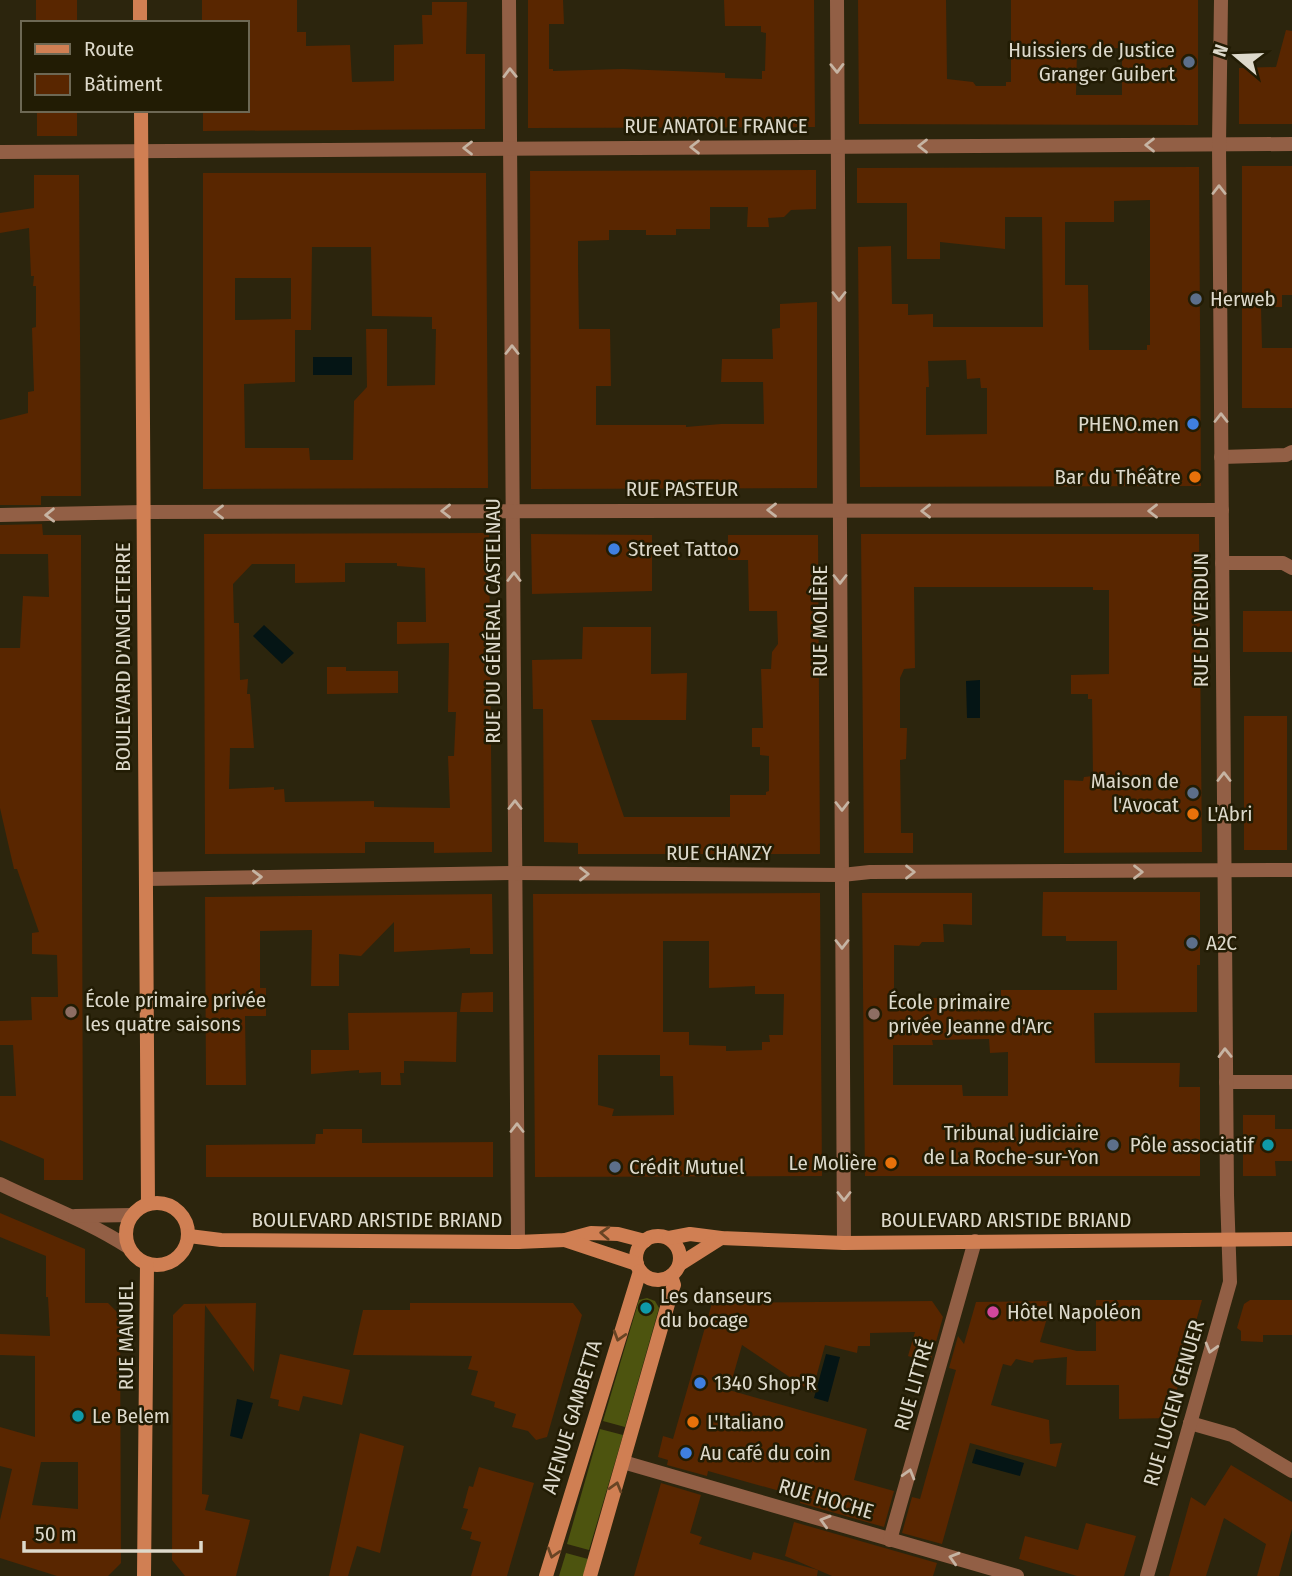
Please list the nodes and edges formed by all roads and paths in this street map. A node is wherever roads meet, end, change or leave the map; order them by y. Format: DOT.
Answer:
graph roads {
  1 [pos="140,0"];
  2 [pos="509,0"];
  3 [pos="836,0"];
  4 [pos="1221,0"];
  5 [pos="140,21"];
  6 [pos="141,112"];
  7 [pos="1219,144"];
  8 [pos="1292,144"];
  9 [pos="838,147"];
  10 [pos="511,148"];
  11 [pos="141,150"];
  12 [pos="0,152"];
  13 [pos="1292,452"];
  14 [pos="1221,457"];
  15 [pos="840,510"];
  16 [pos="1222,510"];
  17 [pos="513,511"];
  18 [pos="143,512"];
  19 [pos="0,515"];
  20 [pos="1222,563"];
  21 [pos="1292,568"];
  22 [pos="1224,870"];
  23 [pos="1292,870"];
  24 [pos="515,873"];
  25 [pos="842,875"];
  26 [pos="146,879"];
  27 [pos="1226,1082"];
  28 [pos="1292,1082"];
  29 [pos="0,1184"];
  30 [pos="148,1204"];
  31 [pos="132,1215"];
  32 [pos="67,1216"];
  33 [pos="188,1236"];
  34 [pos="668,1238"];
  35 [pos="720,1238"];
  36 [pos="1228,1239"];
  37 [pos="1292,1239"];
  38 [pos="565,1240"];
  39 [pos="645,1241"];
  40 [pos="975,1241"];
  41 [pos="517,1242"];
  42 [pos="844,1242"];
  43 [pos="128,1247"];
  44 [pos="147,1264"];
  45 [pos="638,1268"];
  46 [pos="676,1270"];
  47 [pos="1190,1423"];
  48 [pos="623,1462"];
  49 [pos="1292,1471"];
  50 [pos="890,1540"];
  51 [pos="144,1576"];
  52 [pos="546,1576"];
  53 [pos="590,1576"];
  54 [pos="1017,1576"];
  55 [pos="1147,1576"];
  1 -- 5 [label="main road"];
  10 -- 2 [label="street, RUE DU GÉNÉRAL CASTELNAU, one-way"];
  3 -- 9 [label="street, RUE MOLIÈRE, one-way"];
  4 -- 7 [label="street, RUE DE VERDUN"];
  6 -- 11 [label="main road, BOULEVARD D'ANGLETERRE"];
  7 -- 8 [label="street, RUE ANATOLE FRANCE"];
  7 -- 9 [label="street, RUE ANATOLE FRANCE, one-way"];
  14 -- 7 [label="street, RUE DE VERDUN, one-way"];
  9 -- 10 [label="street, RUE ANATOLE FRANCE, one-way"];
  9 -- 15 [label="street, RUE MOLIÈRE, one-way"];
  10 -- 11 [label="street, RUE ANATOLE FRANCE, one-way"];
  17 -- 10 [label="street, RUE DU GÉNÉRAL CASTELNAU, one-way"];
  11 -- 12 [label="street, RUE ANATOLE FRANCE"];
  11 -- 18 [label="main road, BOULEVARD D'ANGLETERRE"];
  13 -- 14 [label="street"];
  14 -- 16 [label="street, RUE DE VERDUN"];
  16 -- 15 [label="street, RUE PASTEUR, one-way"];
  15 -- 17 [label="street, RUE PASTEUR, one-way"];
  15 -- 25 [label="street, RUE MOLIÈRE, one-way"];
  16 -- 20 [label="street, RUE DE VERDUN"];
  17 -- 18 [label="street, RUE PASTEUR, one-way"];
  24 -- 17 [label="street, RUE DU GÉNÉRAL CASTELNAU, one-way"];
  18 -- 19 [label="street, RUE PASTEUR, one-way"];
  18 -- 26 [label="main road, BOULEVARD D'ANGLETERRE"];
  20 -- 21 [label="street"];
  22 -- 20 [label="street, RUE DE VERDUN, one-way"];
  22 -- 23 [label="street, RUE CHANZY"];
  25 -- 22 [label="street, RUE CHANZY, one-way"];
  27 -- 22 [label="street, RUE DE VERDUN, one-way"];
  24 -- 25 [label="street, RUE CHANZY, one-way"];
  26 -- 24 [label="street, RUE CHANZY, one-way"];
  41 -- 24 [label="street, RUE DU GÉNÉRAL CASTELNAU, one-way"];
  25 -- 42 [label="street, RUE MOLIÈRE, one-way"];
  26 -- 30 [label="main road, BOULEVARD D'ANGLETERRE"];
  27 -- 28 [label="street"];
  27 -- 36 [label="street, RUE DE VERDUN"];
  29 -- 32 [label="street"];
  30 -- 31 [label="main road"];
  30 -- 33 [label="main road"];
  31 -- 32 [label="street"];
  31 -- 43 [label="main road"];
  32 -- 43 [label="street"];
  33 -- 41 [label="main road, BOULEVARD ARISTIDE BRIAND"];
  33 -- 44 [label="main road"];
  34 -- 35 [label="main road, BOULEVARD ARISTIDE BRIAND"];
  34 -- 39 [label="main road"];
  34 -- 46 [label="main road"];
  35 -- 42 [label="main road, BOULEVARD ARISTIDE BRIAND"];
  35 -- 46 [label="main road"];
  36 -- 37 [label="main road, BOULEVARD ARISTIDE BRIAND"];
  36 -- 40 [label="main road, BOULEVARD ARISTIDE BRIAND"];
  36 -- 47 [label="street, RUE LUCIEN GENUER, one-way"];
  39 -- 38 [label="main road, BOULEVARD ARISTIDE BRIAND, one-way"];
  38 -- 41 [label="main road, BOULEVARD ARISTIDE BRIAND"];
  38 -- 45 [label="main road, BOULEVARD ARISTIDE BRIAND"];
  39 -- 45 [label="main road"];
  40 -- 42 [label="main road, BOULEVARD ARISTIDE BRIAND"];
  50 -- 40 [label="street, RUE LITTRÉ, one-way"];
  43 -- 44 [label="main road"];
  44 -- 51 [label="main road, RUE MANUEL"];
  45 -- 46 [label="main road"];
  45 -- 52 [label="main road, AVENUE GAMBETTA, one-way"];
  46 -- 48 [label="main road"];
  47 -- 49 [label="street"];
  47 -- 55 [label="street, RUE LUCIEN GENUER"];
  50 -- 48 [label="street, RUE HOCHE, one-way"];
  53 -- 48 [label="main road, one-way"];
  54 -- 50 [label="street, RUE HOCHE, one-way"];
}
